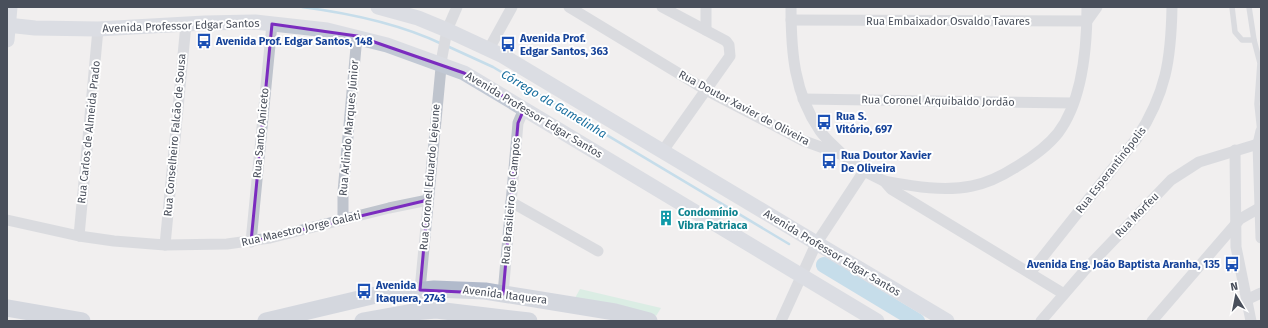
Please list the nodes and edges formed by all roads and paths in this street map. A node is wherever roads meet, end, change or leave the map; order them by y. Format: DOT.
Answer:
graph roads {
  1 [pos="378,7"];
  2 [pos="457,7"];
  3 [pos="512,7"];
  4 [pos="569,7"];
  5 [pos="662,7"];
  6 [pos="706,7"];
  7 [pos="791,7"];
  8 [pos="1087,7"];
  9 [pos="1097,7"];
  10 [pos="1172,7"];
  11 [pos="1232,7"];
  12 [pos="1249,7"];
  13 [pos="791,20"];
  14 [pos="1087,21"];
  15 [pos="8,24"];
  16 [pos="186,24"];
  17 [pos="272,24"];
  18 [pos="98,29"];
  19 [pos="706,30"];
  20 [pos="446,34"];
  21 [pos="357,36"];
  22 [pos="1254,40"];
  23 [pos="488,49"];
  24 [pos="441,61"];
  25 [pos="706,90"];
  26 [pos="803,99"];
  27 [pos="1073,103"];
  28 [pos="524,109"];
  29 [pos="1260,132"];
  30 [pos="1258,144"];
  31 [pos="1235,150"];
  32 [pos="662,152"];
  33 [pos="843,155"];
  34 [pos="864,171"];
  35 [pos="884,181"];
  36 [pos="428,200"];
  37 [pos="511,202"];
  38 [pos="1260,208"];
  39 [pos="7,220"];
  40 [pos="343,220"];
  41 [pos="1236,224"];
  42 [pos="78,236"];
  43 [pos="1261,238"];
  44 [pos="251,242"];
  45 [pos="816,244"];
  46 [pos="165,245"];
  47 [pos="598,251"];
  48 [pos="1030,273"];
  49 [pos="802,275"];
  50 [pos="420,290"];
  51 [pos="1261,293"];
  52 [pos="503,294"];
  53 [pos="1064,294"];
  54 [pos="1246,300"];
  55 [pos="7,308"];
  56 [pos="436,316"];
  57 [pos="502,319"];
  58 [pos="82,321"];
  59 [pos="266,321"];
  60 [pos="364,321"];
  61 [pos="529,321"];
  62 [pos="649,321"];
  63 [pos="781,321"];
  64 [pos="877,321"];
  65 [pos="947,321"];
  66 [pos="1040,321"];
  67 [pos="1152,321"];
  68 [pos="1251,321"];
  1 -- 20 [label="main road, Avenida Professor Edgar Santos"];
  2 -- 20 [label="street, Rua Coronel Eduardo Lejeune"];
  3 -- 23 [label="street"];
  4 -- 25 [label="street, Rua Doutor Xavier de Oliveira"];
  5 -- 19 [label="street"];
  6 -- 19 [label="street"];
  7 -- 13 [label="street"];
  8 -- 14 [label="street"];
  9 -- 14 [label="street"];
  10 -- 48 [label="street, Rua Esperantinópolis"];
  11 -- 22 [label="lane"];
  12 -- 22 [label="lane"];
  13 -- 14 [label="street, Rua Embaixador Osvaldo Tavares"];
  13 -- 26 [label="street"];
  14 -- 27 [label="street"];
  15 -- 18 [label="main road, Avenida Professor Edgar Santos"];
  16 -- 17 [label="main road, Avenida Professor Edgar Santos"];
  16 -- 18 [label="main road, Avenida Professor Edgar Santos"];
  16 -- 46 [label="street, Rua Conselheiro Falcão de Sousa"];
  17 -- 21 [label="main road, Avenida Professor Edgar Santos"];
  17 -- 44 [label="street, Rua Santo Aniceto"];
  18 -- 42 [label="street, Rua Carlos de Almeida Prado"];
  19 -- 25 [label="street"];
  20 -- 23 [label="main road, Avenida Professor Edgar Santos"];
  20 -- 24 [label="street, Rua Coronel Eduardo Lejeune"];
  21 -- 24 [label="main road, Avenida Professor Edgar Santos"];
  21 -- 40 [label="street, Rua Arlindo Marques Júnior"];
  22 -- 29 [label="lane"];
  23 -- 32 [label="main road, Avenida Professor Edgar Santos"];
  24 -- 28 [label="main road, Avenida Professor Edgar Santos"];
  24 -- 36 [label="street, Rua Coronel Eduardo Lejeune"];
  25 -- 32 [label="street"];
  25 -- 33 [label="street, Rua Doutor Xavier de Oliveira"];
  26 -- 27 [label="street, Rua Coronel Arquibaldo Jordão"];
  26 -- 33 [label="street"];
  27 -- 35 [label="street"];
  28 -- 37 [label="street, Rua Brasileiro de Campos"];
  28 -- 49 [label="main road, Avenida Professor Edgar Santos"];
  29 -- 30 [label="street"];
  30 -- 31 [label="street, Rua Morfeu"];
  30 -- 38 [label="street"];
  31 -- 41 [label="street"];
  31 -- 53 [label="street, Rua Morfeu"];
  32 -- 45 [label="main road, Avenida Professor Edgar Santos"];
  33 -- 34 [label="street, Rua Doutor Xavier de Oliveira"];
  34 -- 35 [label="street, Rua Doutor Xavier de Oliveira"];
  34 -- 45 [label="street"];
  35 -- 48 [label="street, Rua Doutor Xavier de Oliveira"];
  36 -- 40 [label="street, Rua Maestro Jorge Galati"];
  36 -- 50 [label="street, Rua Coronel Eduardo Lejeune"];
  37 -- 47 [label="street"];
  37 -- 52 [label="street, Rua Brasileiro de Campos"];
  38 -- 41 [label="street"];
  38 -- 43 [label="street"];
  39 -- 42 [label="street, Rua Maestro Jorge Galati"];
  40 -- 44 [label="street, Rua Maestro Jorge Galati"];
  41 -- 54 [label="street"];
  41 -- 67 [label="street"];
  42 -- 46 [label="street, Rua Maestro Jorge Galati"];
  44 -- 46 [label="street, Rua Maestro Jorge Galati"];
  45 -- 49 [label="street"];
  45 -- 65 [label="main road, Avenida Professor Edgar Santos"];
  48 -- 53 [label="street, Rua Doutor Xavier de Oliveira"];
  49 -- 63 [label="street"];
  49 -- 64 [label="main road, Avenida Professor Edgar Santos"];
  50 -- 52 [label="main road, Avenida Itaquera"];
  50 -- 59 [label="main road, Avenida Itaquera"];
  51 -- 54 [label="street"];
  52 -- 62 [label="main road, Avenida Itaquera"];
  53 -- 66 [label="street, Rua Morfeu"];
  54 -- 68 [label="street"];
  55 -- 58 [label="main road"];
  56 -- 57 [label="main road, Avenida Itaquera"];
  56 -- 60 [label="main road, Avenida Itaquera"];
  57 -- 61 [label="main road, Avenida Itaquera"];
}
